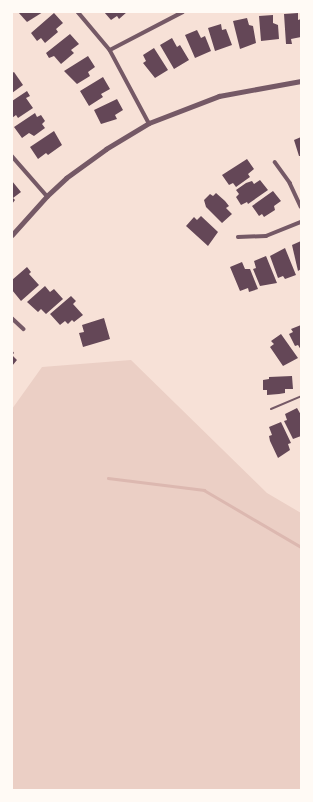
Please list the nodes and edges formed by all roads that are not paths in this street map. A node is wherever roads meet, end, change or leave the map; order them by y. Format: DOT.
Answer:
graph roads {
  1 [pos="78,12"];
  2 [pos="183,12"];
  3 [pos="110,50"];
  4 [pos="301,81"];
  5 [pos="149,123"];
  6 [pos="12,156"];
  7 [pos="275,162"];
  8 [pos="47,196"];
  9 [pos="301,207"];
  10 [pos="301,222"];
  11 [pos="12,235"];
  12 [pos="238,237"];
  13 [pos="12,318"];
  14 [pos="24,329"];
  15 [pos="301,396"];
  16 [pos="271,409"];
  1 -- 3 [label="street"];
  2 -- 3 [label="street"];
  3 -- 5 [label="street"];
  4 -- 5 [label="street"];
  5 -- 8 [label="street"];
  6 -- 8 [label="street"];
  7 -- 9 [label="street"];
  8 -- 11 [label="street"];
  10 -- 12 [label="street"];
  13 -- 14 [label="street"];
  15 -- 16 [label="lane"];
}
